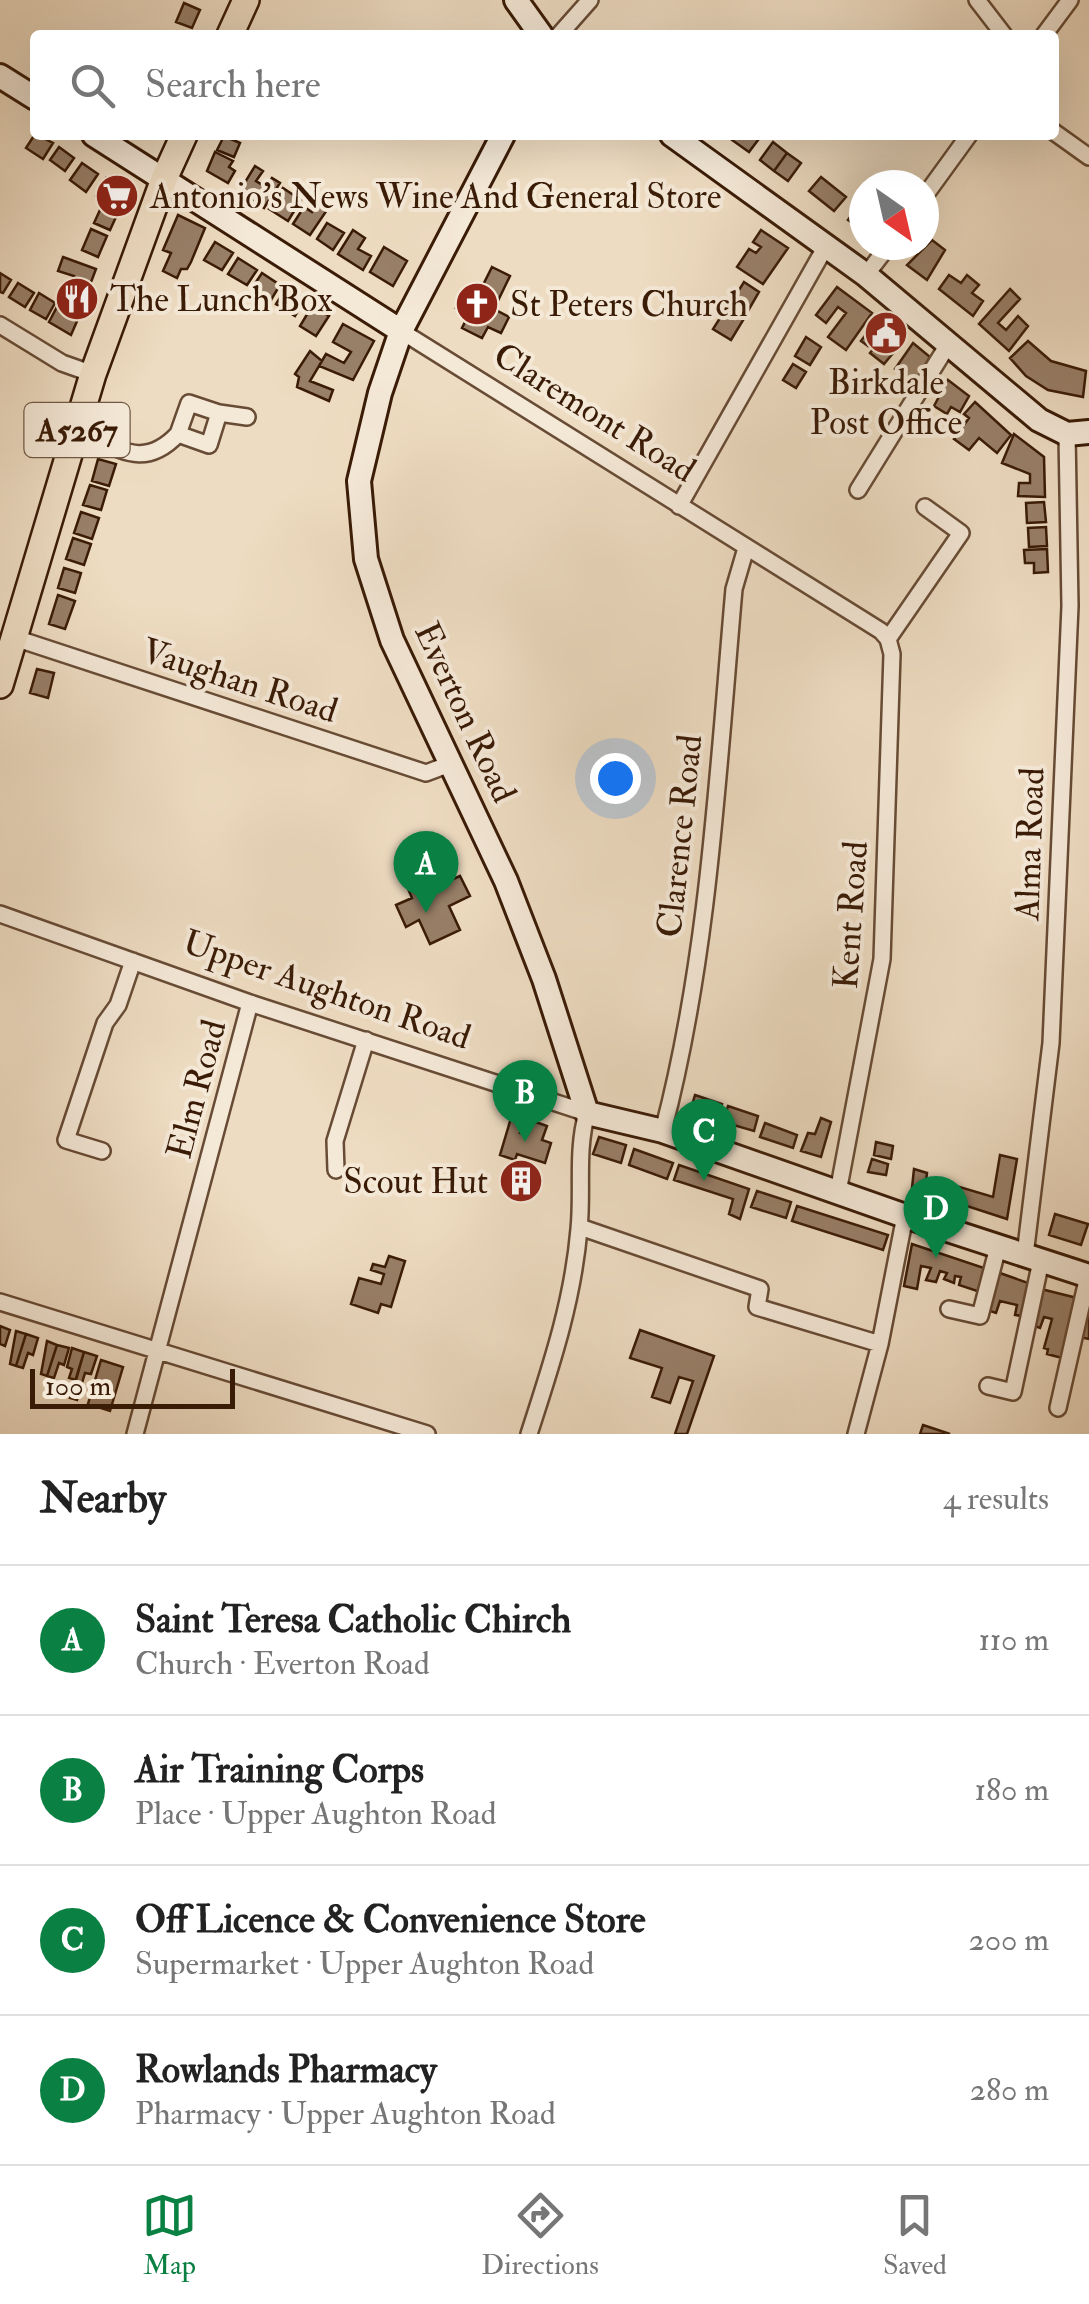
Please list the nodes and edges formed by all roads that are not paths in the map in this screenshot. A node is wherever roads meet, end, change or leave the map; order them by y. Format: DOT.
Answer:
graph roads {
  1 [pos="246,0"];
  2 [pos="516,0"];
  3 [pos="590,0"];
  4 [pos="977,0"];
  5 [pos="1070,0"];
  6 [pos="232,30"];
  7 [pos="537,30"];
  8 [pos="563,30"];
  9 [pos="1000,30"];
  10 [pos="1048,30"];
  11 [pos="0,76"];
  12 [pos="30,95"];
  13 [pos="1059,136"];
  14 [pos="102,140"];
  15 [pos="182,140"];
  16 [pos="500,140"];
  17 [pos="679,140"];
  18 [pos="966,140"];
  19 [pos="1089,158"];
  20 [pos="939,177"];
  21 [pos="164,179"];
  22 [pos="826,246"];
  23 [pos="877,260"];
  24 [pos="866,276"];
  25 [pos="0,325"];
  26 [pos="401,331"];
  27 [pos="950,343"];
  28 [pos="93,374"];
  29 [pos="219,414"];
  30 [pos="247,417"];
  31 [pos="77,431"];
  32 [pos="1078,433"];
  33 [pos="178,434"];
  34 [pos="858,490"];
  35 [pos="679,506"];
  36 [pos="925,507"];
  37 [pos="746,548"];
  38 [pos="12,637"];
  39 [pos="888,639"];
  40 [pos="0,685"];
  41 [pos="450,764"];
  42 [pos="0,914"];
  43 [pos="133,961"];
  44 [pos="250,1002"];
  45 [pos="366,1040"];
  46 [pos="587,1113"];
  47 [pos="663,1131"];
  48 [pos="102,1151"];
  49 [pos="336,1170"];
  50 [pos="838,1192"];
  51 [pos="904,1216"];
  52 [pos="580,1227"];
  53 [pos="998,1247"];
  54 [pos="1033,1258"];
  55 [pos="1089,1276"];
  56 [pos="0,1302"];
  57 [pos="949,1308"];
  58 [pos="880,1344"];
  59 [pos="159,1350"];
  60 [pos="988,1386"];
  61 [pos="1058,1408"];
  62 [pos="398,1430"];
  63 [pos="135,1434"];
  64 [pos="427,1434"];
  65 [pos="530,1434"];
  66 [pos="856,1434"];
  1 -- 6 [label="main road"];
  2 -- 7 [label="main road"];
  3 -- 8 [label="street"];
  4 -- 9 [label="street"];
  5 -- 10 [label="street"];
  11 -- 12 [label="main road"];
  13 -- 19 [label="street"];
  14 -- 21 [label="main road, Claremont Road"];
  15 -- 21 [label="main road, A5267"];
  16 -- 26 [label="main road, Everton Road"];
  17 -- 22 [label="main road"];
  18 -- 20 [label="street"];
  21 -- 26 [label="main road, Claremont Road"];
  21 -- 28 [label="main road, A5267"];
  22 -- 24 [label="main road"];
  22 -- 35 [label="street"];
  23 -- 24 [label="street"];
  24 -- 27 [label="main road"];
  25 -- 28 [label="street"];
  26 -- 35 [label="street, Claremont Road"];
  26 -- 41 [label="main road, Everton Road"];
  27 -- 32 [label="main road"];
  27 -- 34 [label="street"];
  28 -- 31 [label="main road, A5267"];
  29 -- 30 [label="street"];
  29 -- 33 [label="street"];
  29 -- 33 [label="street"];
  31 -- 33 [label="street"];
  31 -- 38 [label="main road, A5267"];
  32 -- 54 [label="street, Alma Road"];
  35 -- 37 [label="street, Claremont Road"];
  36 -- 39 [label="street"];
  37 -- 39 [label="street, Claremont Road"];
  37 -- 47 [label="street, Clarence Road"];
  38 -- 40 [label="main road, A5267"];
  38 -- 41 [label="street, Vaughan Road"];
  39 -- 50 [label="street, Kent Road"];
  41 -- 46 [label="main road, Everton Road"];
  42 -- 43 [label="street, Upper Aughton Road"];
  43 -- 44 [label="street, Upper Aughton Road"];
  43 -- 48 [label="street"];
  44 -- 45 [label="street, Upper Aughton Road"];
  44 -- 59 [label="street, Elm Road"];
  45 -- 46 [label="street, Upper Aughton Road"];
  45 -- 49 [label="street"];
  46 -- 47 [label="main road, Upper Aughton Road"];
  46 -- 52 [label="street"];
  47 -- 50 [label="main road, Upper Aughton Road"];
  50 -- 51 [label="main road, Upper Aughton Road"];
  51 -- 53 [label="main road, Upper Aughton Road"];
  51 -- 58 [label="street"];
  52 -- 58 [label="street"];
  52 -- 65 [label="street"];
  53 -- 54 [label="main road, Upper Aughton Road"];
  53 -- 57 [label="street"];
  54 -- 55 [label="main road, Upper Aughton Road"];
  54 -- 60 [label="street, Alma Road"];
  55 -- 61 [label="street"];
  56 -- 59 [label="street"];
  58 -- 66 [label="street"];
  59 -- 62 [label="street"];
  59 -- 63 [label="street, Elm Road"];
  62 -- 64 [label="street"];
}
